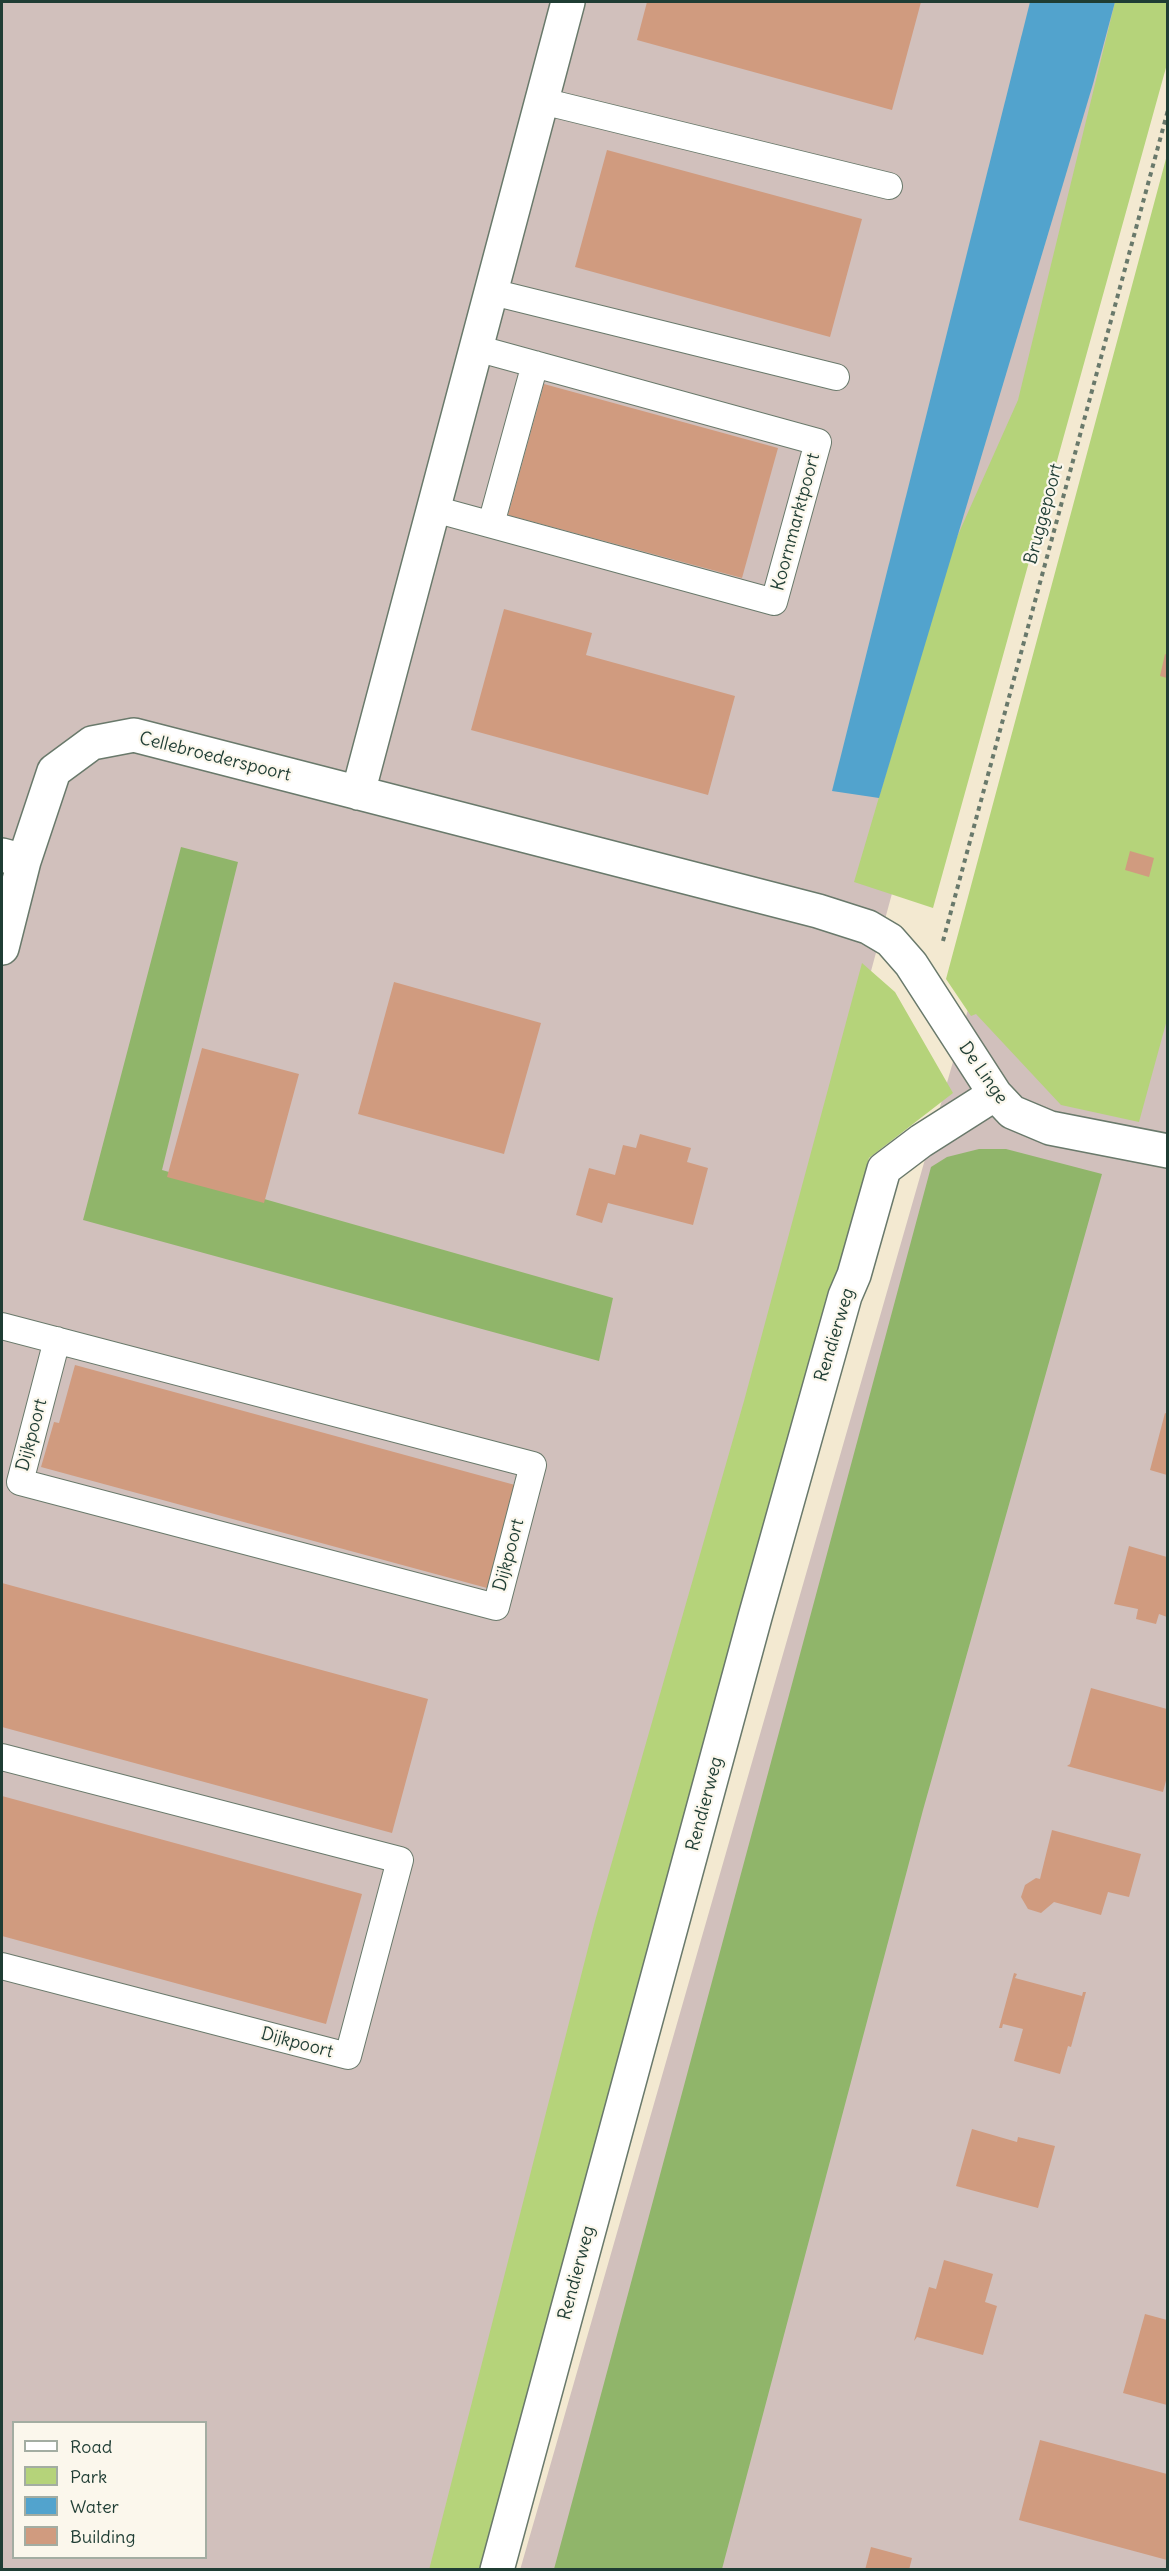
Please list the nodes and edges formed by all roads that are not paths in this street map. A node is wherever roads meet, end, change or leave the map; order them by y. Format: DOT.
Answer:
graph roads {
  1 [pos="568,2"];
  2 [pos="542,101"];
  3 [pos="889,186"];
  4 [pos="492,292"];
  5 [pos="476,348"];
  6 [pos="535,364"];
  7 [pos="836,376"];
  8 [pos="434,509"];
  9 [pos="490,524"];
  10 [pos="358,793"];
  11 [pos="13,858"];
  12 [pos="2,948"];
  13 [pos="927,988"];
  14 [pos="995,1094"];
  15 [pos="1167,1150"];
  16 [pos="2,1326"];
  17 [pos="57,1340"];
  18 [pos="2,1757"];
  19 [pos="2,1966"];
  20 [pos="497,2570"];
  1 -- 2 [label="street"];
  2 -- 3 [label="lane"];
  2 -- 4 [label="street"];
  4 -- 5 [label="street"];
  4 -- 7 [label="lane"];
  5 -- 6 [label="lane, Koornmarktpoort"];
  5 -- 8 [label="street"];
  6 -- 9 [label="lane"];
  6 -- 9 [label="lane, Koornmarktpoort"];
  8 -- 9 [label="lane, Koornmarktpoort"];
  8 -- 10 [label="street"];
  10 -- 11 [label="street, Cellebroederspoort"];
  10 -- 13 [label="street, Cellebroederspoort"];
  11 -- 12 [label="street"];
  13 -- 14 [label="street, De Linge"];
  14 -- 15 [label="street, De Linge"];
  14 -- 20 [label="street, Rendierweg"];
  16 -- 17 [label="lane, Dijkpoort"];
  17 -- 17 [label="lane, Dijkpoort"];
  18 -- 19 [label="lane, Dijkpoort"];
}
